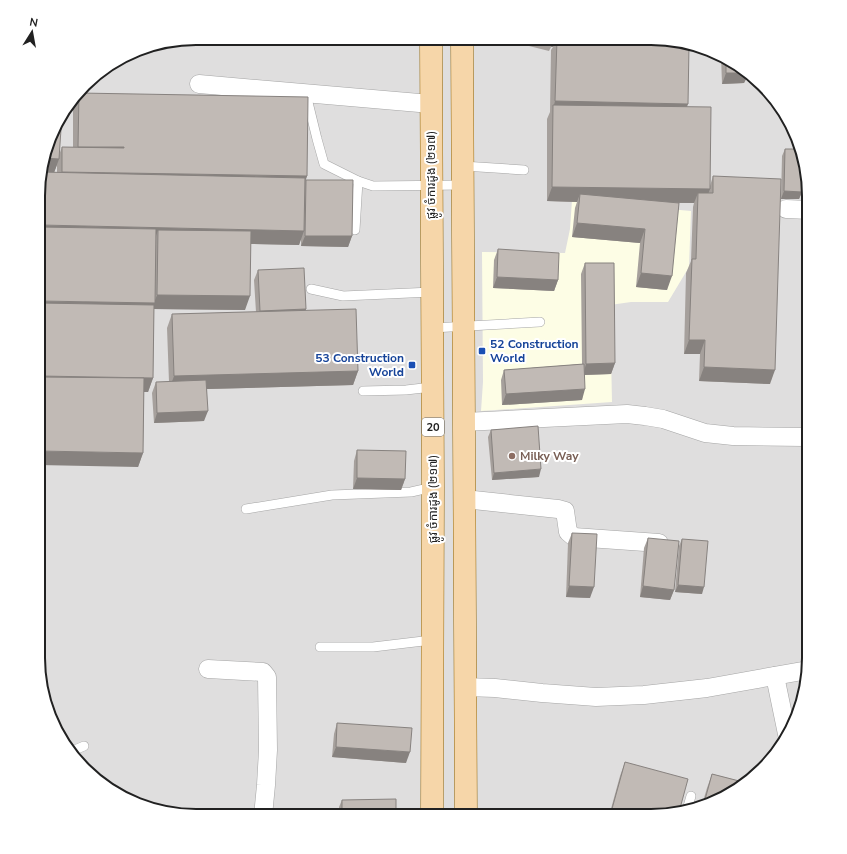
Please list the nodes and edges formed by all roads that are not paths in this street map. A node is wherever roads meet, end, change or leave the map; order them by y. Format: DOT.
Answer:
graph roads {
  1 [pos="431,45"];
  2 [pos="462,45"];
  3 [pos="199,84"];
  4 [pos="306,94"];
  5 [pos="431,104"];
  6 [pos="524,170"];
  7 [pos="463,176"];
  8 [pos="358,181"];
  9 [pos="431,186"];
  10 [pos="786,209"];
  11 [pos="802,210"];
  12 [pos="355,230"];
  13 [pos="311,289"];
  14 [pos="432,292"];
  15 [pos="540,322"];
  16 [pos="464,326"];
  17 [pos="432,328"];
  18 [pos="432,387"];
  19 [pos="363,392"];
  20 [pos="464,422"];
  21 [pos="802,437"];
  22 [pos="433,487"];
  23 [pos="464,499"];
  24 [pos="246,509"];
  25 [pos="658,543"];
  26 [pos="432,640"];
  27 [pos="320,647"];
  28 [pos="208,669"];
  29 [pos="802,671"];
  30 [pos="775,676"];
  31 [pos="465,688"];
  32 [pos="785,726"];
  33 [pos="84,746"];
  34 [pos="76,750"];
  35 [pos="691,796"];
  36 [pos="689,804"];
  37 [pos="264,809"];
  38 [pos="432,809"];
  39 [pos="466,809"];
  1 -- 5 [label="main road, ផ្លូវ ចំការដូង (២១៧) / 20"];
  2 -- 7 [label="main road"];
  3 -- 4 [label="street"];
  4 -- 5 [label="street"];
  4 -- 8 [label="lane"];
  5 -- 9 [label="main road, ផ្លូវ ចំការដូង (២១៧) / 20"];
  6 -- 7 [label="lane"];
  7 -- 9 [label="lane"];
  7 -- 16 [label="main road"];
  8 -- 9 [label="lane"];
  8 -- 12 [label="lane"];
  9 -- 14 [label="main road, ផ្លូវ ចំការដូង (២១៧) / 20"];
  10 -- 11 [label="street"];
  13 -- 14 [label="lane"];
  14 -- 17 [label="main road, ផ្លូវ ចំការដូង (២១៧) / 20"];
  15 -- 16 [label="lane"];
  16 -- 17 [label="lane"];
  16 -- 20 [label="main road"];
  17 -- 18 [label="main road, ផ្លូវ ចំការដូង (២១៧) / 20"];
  18 -- 19 [label="lane"];
  18 -- 22 [label="main road, ផ្លូវ ចំការដូង (២១៧) / 20"];
  20 -- 21 [label="street"];
  20 -- 23 [label="main road"];
  22 -- 24 [label="lane"];
  22 -- 26 [label="main road, ផ្លូវ ចំការដូង (២១៧) / 20"];
  23 -- 25 [label="street"];
  23 -- 31 [label="main road"];
  26 -- 27 [label="lane"];
  26 -- 38 [label="main road, ផ្លូវ ចំការដូង (២១៧) / 20"];
  28 -- 37 [label="street"];
  29 -- 30 [label="street"];
  30 -- 31 [label="street"];
  30 -- 32 [label="street"];
  31 -- 39 [label="main road"];
  33 -- 34 [label="lane"];
  35 -- 36 [label="lane"];
}
